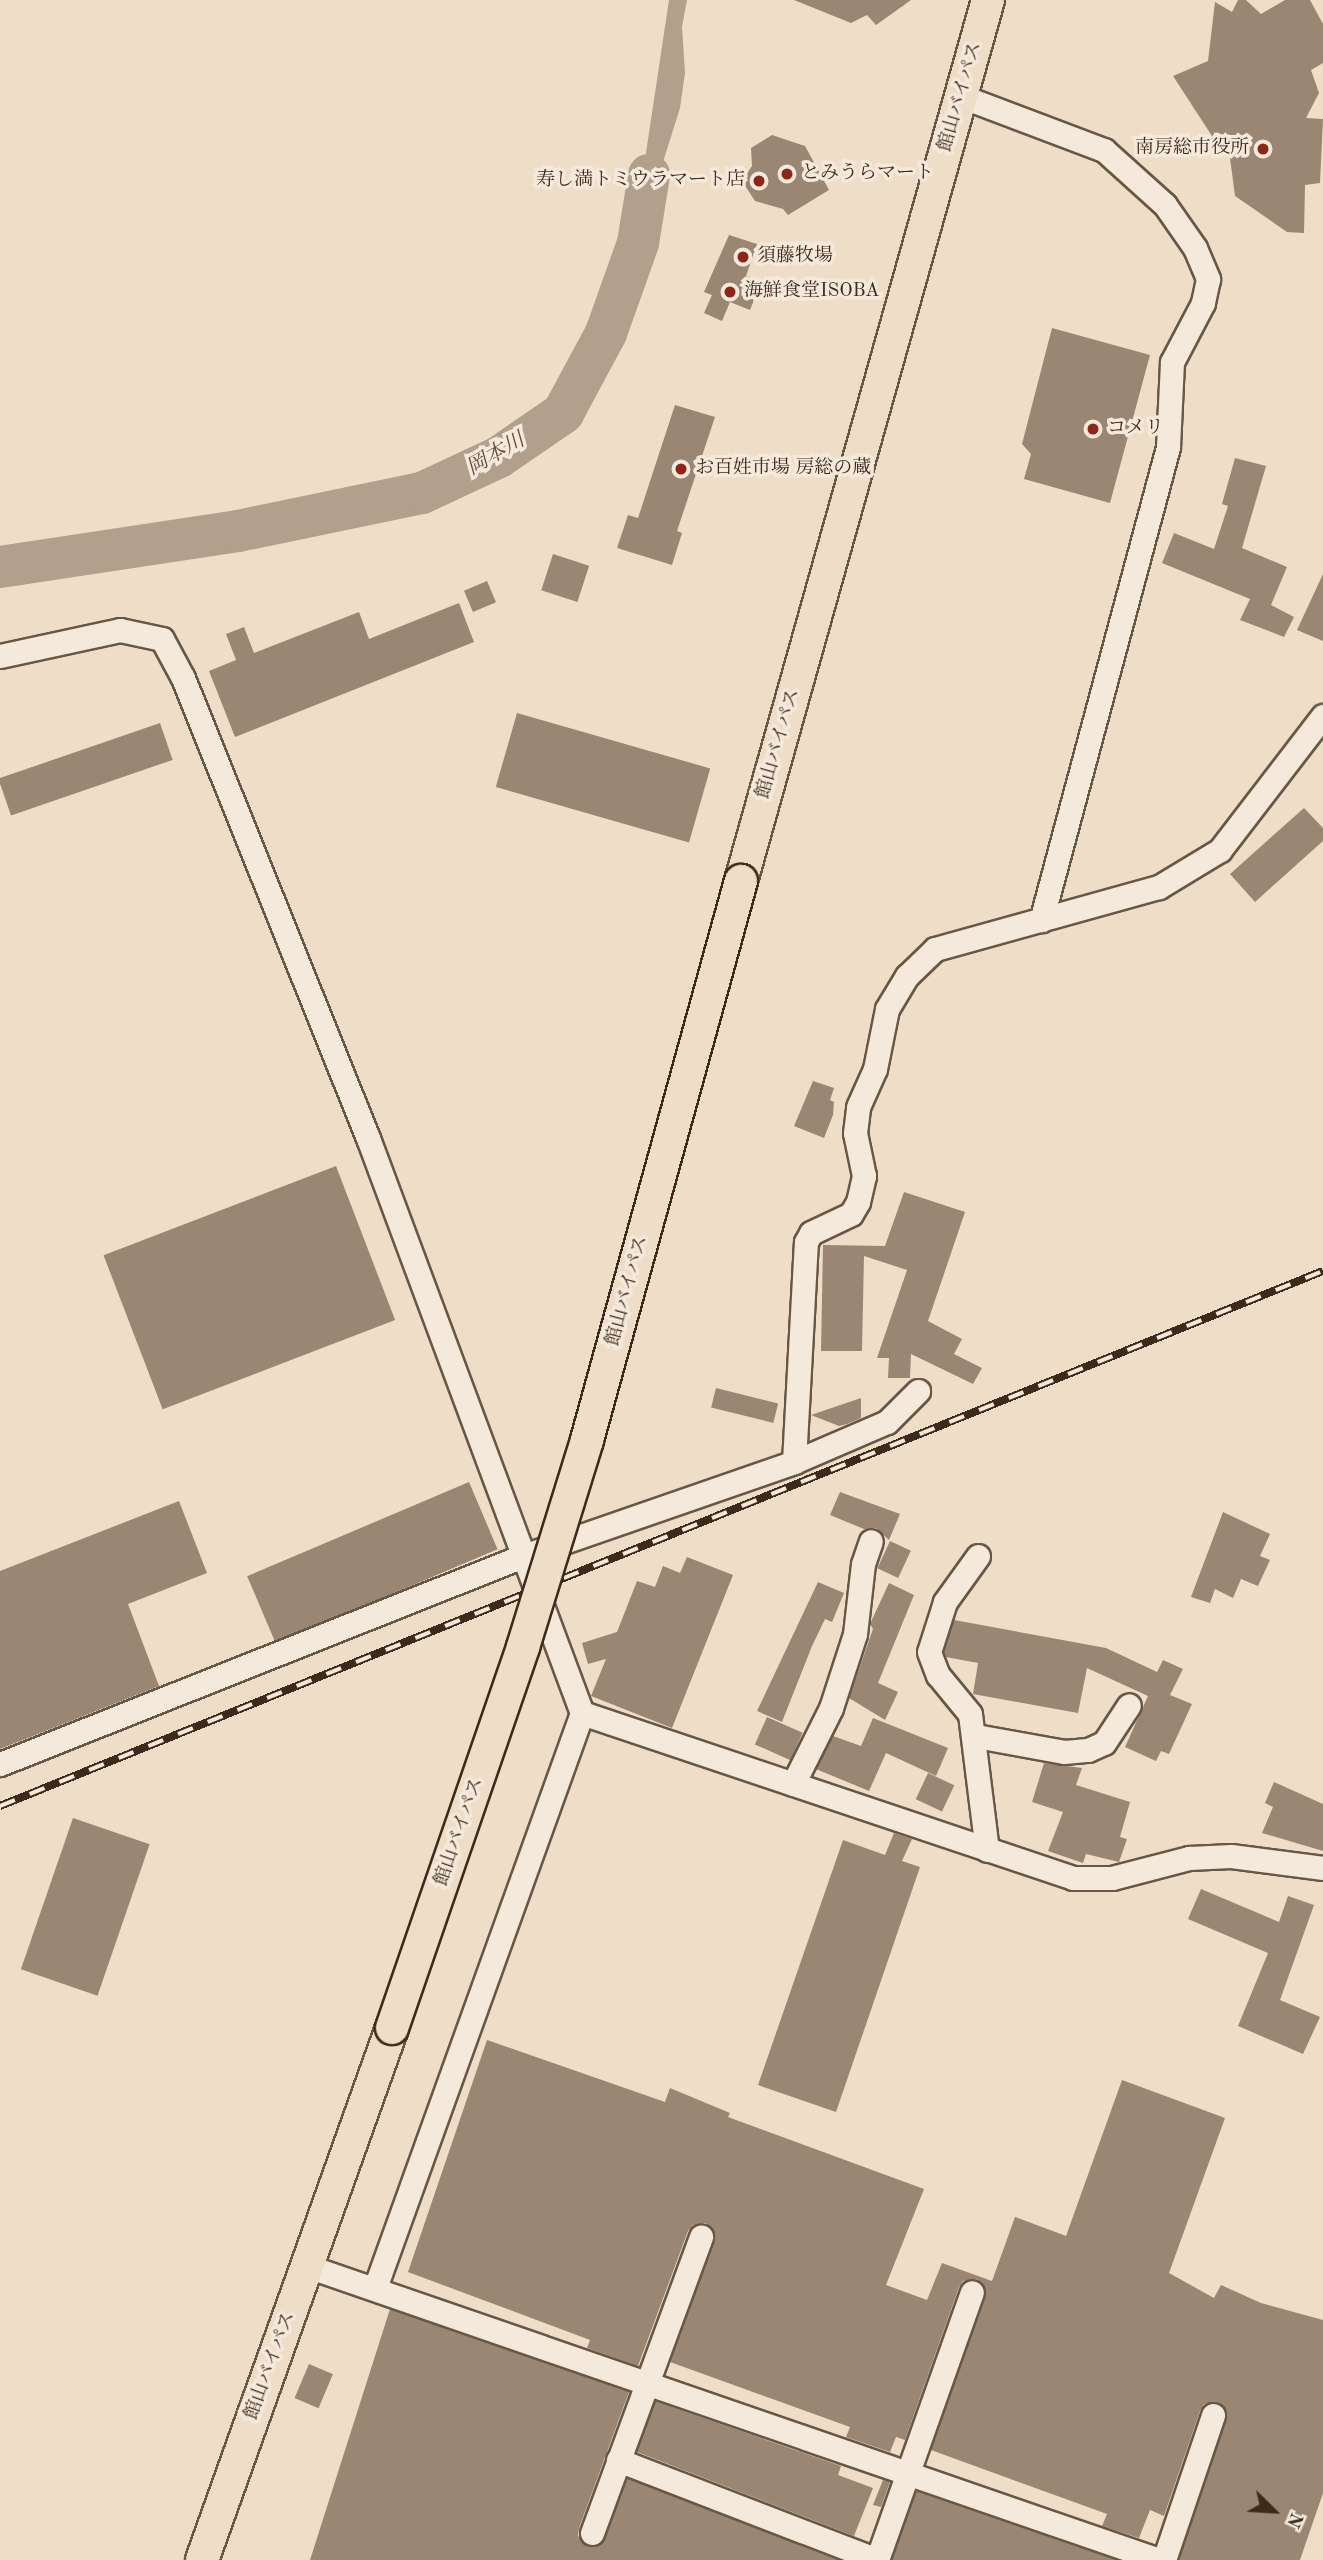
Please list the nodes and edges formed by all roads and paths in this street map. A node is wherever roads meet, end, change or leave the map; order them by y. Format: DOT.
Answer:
graph roads {
  1 [pos="988,0"];
  2 [pos="961,96"];
  3 [pos="0,656"];
  4 [pos="1323,716"];
  5 [pos="1041,920"];
  6 [pos="918,1391"];
  7 [pos="794,1462"];
  8 [pos="872,1541"];
  9 [pos="523,1556"];
  10 [pos="978,1556"];
  11 [pos="1129,1705"];
  12 [pos="582,1713"];
  13 [pos="976,1736"];
  14 [pos="0,1764"];
  15 [pos="793,1784"];
  16 [pos="987,1850"];
  17 [pos="1323,1868"];
  18 [pos="701,2236"];
  19 [pos="307,2266"];
  20 [pos="375,2288"];
  21 [pos="972,2292"];
  22 [pos="647,2382"];
  23 [pos="1213,2415"];
  24 [pos="618,2460"];
  25 [pos="906,2473"];
  26 [pos="592,2533"];
  27 [pos="202,2560"];
  28 [pos="877,2560"];
  29 [pos="1161,2560"];
  1 -- 2 [label="highway, 館山バイパス"];
  2 -- 5 [label="street"];
  2 -- 19 [label="highway, 館山バイパス, bridge"];
  3 -- 9 [label="street"];
  4 -- 5 [label="street"];
  5 -- 7 [label="street"];
  6 -- 7 [label="street"];
  7 -- 9 [label="street"];
  8 -- 15 [label="street"];
  9 -- 12 [label="street"];
  9 -- 14 [label="street"];
  10 -- 13 [label="street"];
  11 -- 13 [label="street"];
  12 -- 15 [label="street"];
  12 -- 20 [label="street"];
  13 -- 16 [label="street"];
  15 -- 16 [label="street"];
  16 -- 17 [label="street"];
  18 -- 22 [label="street"];
  19 -- 20 [label="street"];
  19 -- 27 [label="highway, 館山バイパス"];
  20 -- 22 [label="street"];
  21 -- 25 [label="street"];
  22 -- 24 [label="street"];
  22 -- 25 [label="street"];
  23 -- 29 [label="street"];
  24 -- 26 [label="street"];
  24 -- 28 [label="street"];
  25 -- 28 [label="street"];
  25 -- 29 [label="street"];
}
